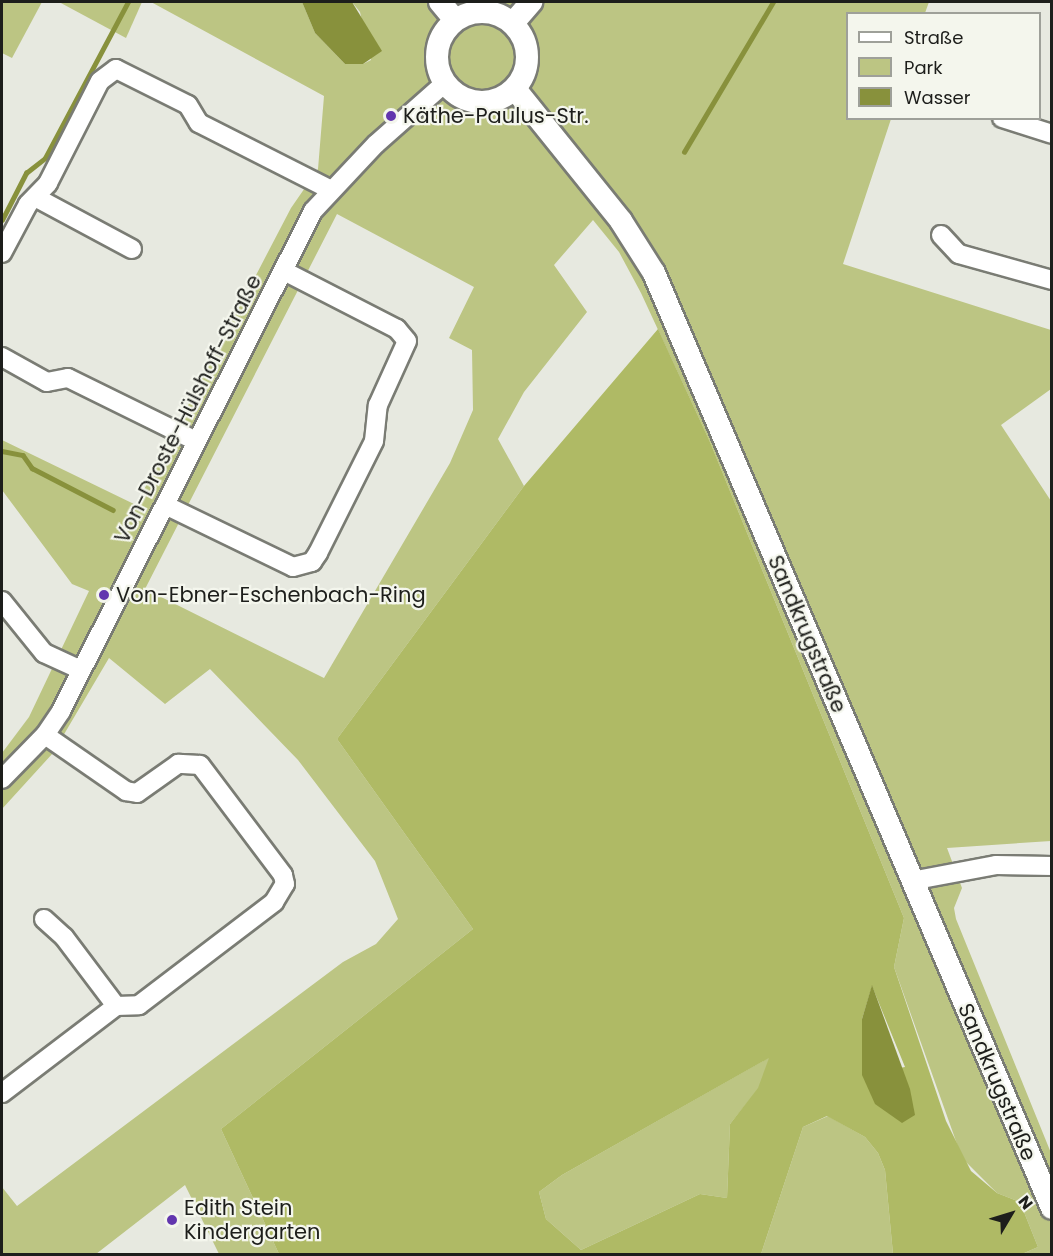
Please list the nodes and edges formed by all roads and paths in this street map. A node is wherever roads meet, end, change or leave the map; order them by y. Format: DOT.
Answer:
graph roads {
  1 [pos="440,2"];
  2 [pos="531,2"];
  3 [pos="455,20"];
  4 [pos="513,22"];
  5 [pos="445,83"];
  6 [pos="515,89"];
  7 [pos="1008,120"];
  8 [pos="1052,134"];
  9 [pos="329,189"];
  10 [pos="35,197"];
  11 [pos="940,236"];
  12 [pos="132,249"];
  13 [pos="2,253"];
  14 [pos="284,271"];
  15 [pos="1052,280"];
  16 [pos="2,357"];
  17 [pos="196,441"];
  18 [pos="165,505"];
  19 [pos="2,601"];
  20 [pos="81,670"];
  21 [pos="45,735"];
  22 [pos="2,779"];
  23 [pos="1052,866"];
  24 [pos="911,881"];
  25 [pos="44,919"];
  26 [pos="116,1006"];
  27 [pos="2,1094"];
  28 [pos="1052,1208"];
  1 -- 3 [label="street"];
  2 -- 4 [label="street"];
  3 -- 4 [label="street"];
  3 -- 5 [label="street"];
  4 -- 6 [label="street"];
  5 -- 6 [label="street"];
  5 -- 9 [label="street, Von-Droste-Hülshoff-Straße"];
  6 -- 24 [label="street, Sandkrugstraße"];
  7 -- 8 [label="street"];
  9 -- 10 [label="street"];
  9 -- 14 [label="street, Von-Droste-Hülshoff-Straße"];
  10 -- 12 [label="street"];
  10 -- 13 [label="street"];
  11 -- 15 [label="street"];
  14 -- 17 [label="street, Von-Droste-Hülshoff-Straße"];
  14 -- 18 [label="street"];
  16 -- 17 [label="street"];
  17 -- 18 [label="street, Von-Droste-Hülshoff-Straße"];
  18 -- 20 [label="street, Von-Droste-Hülshoff-Straße"];
  19 -- 20 [label="street"];
  20 -- 21 [label="street, Von-Droste-Hülshoff-Straße"];
  21 -- 22 [label="street, Von-Droste-Hülshoff-Straße"];
  21 -- 26 [label="street"];
  23 -- 24 [label="street"];
  24 -- 28 [label="street, Sandkrugstraße"];
  25 -- 26 [label="street"];
  26 -- 27 [label="street"];
}
